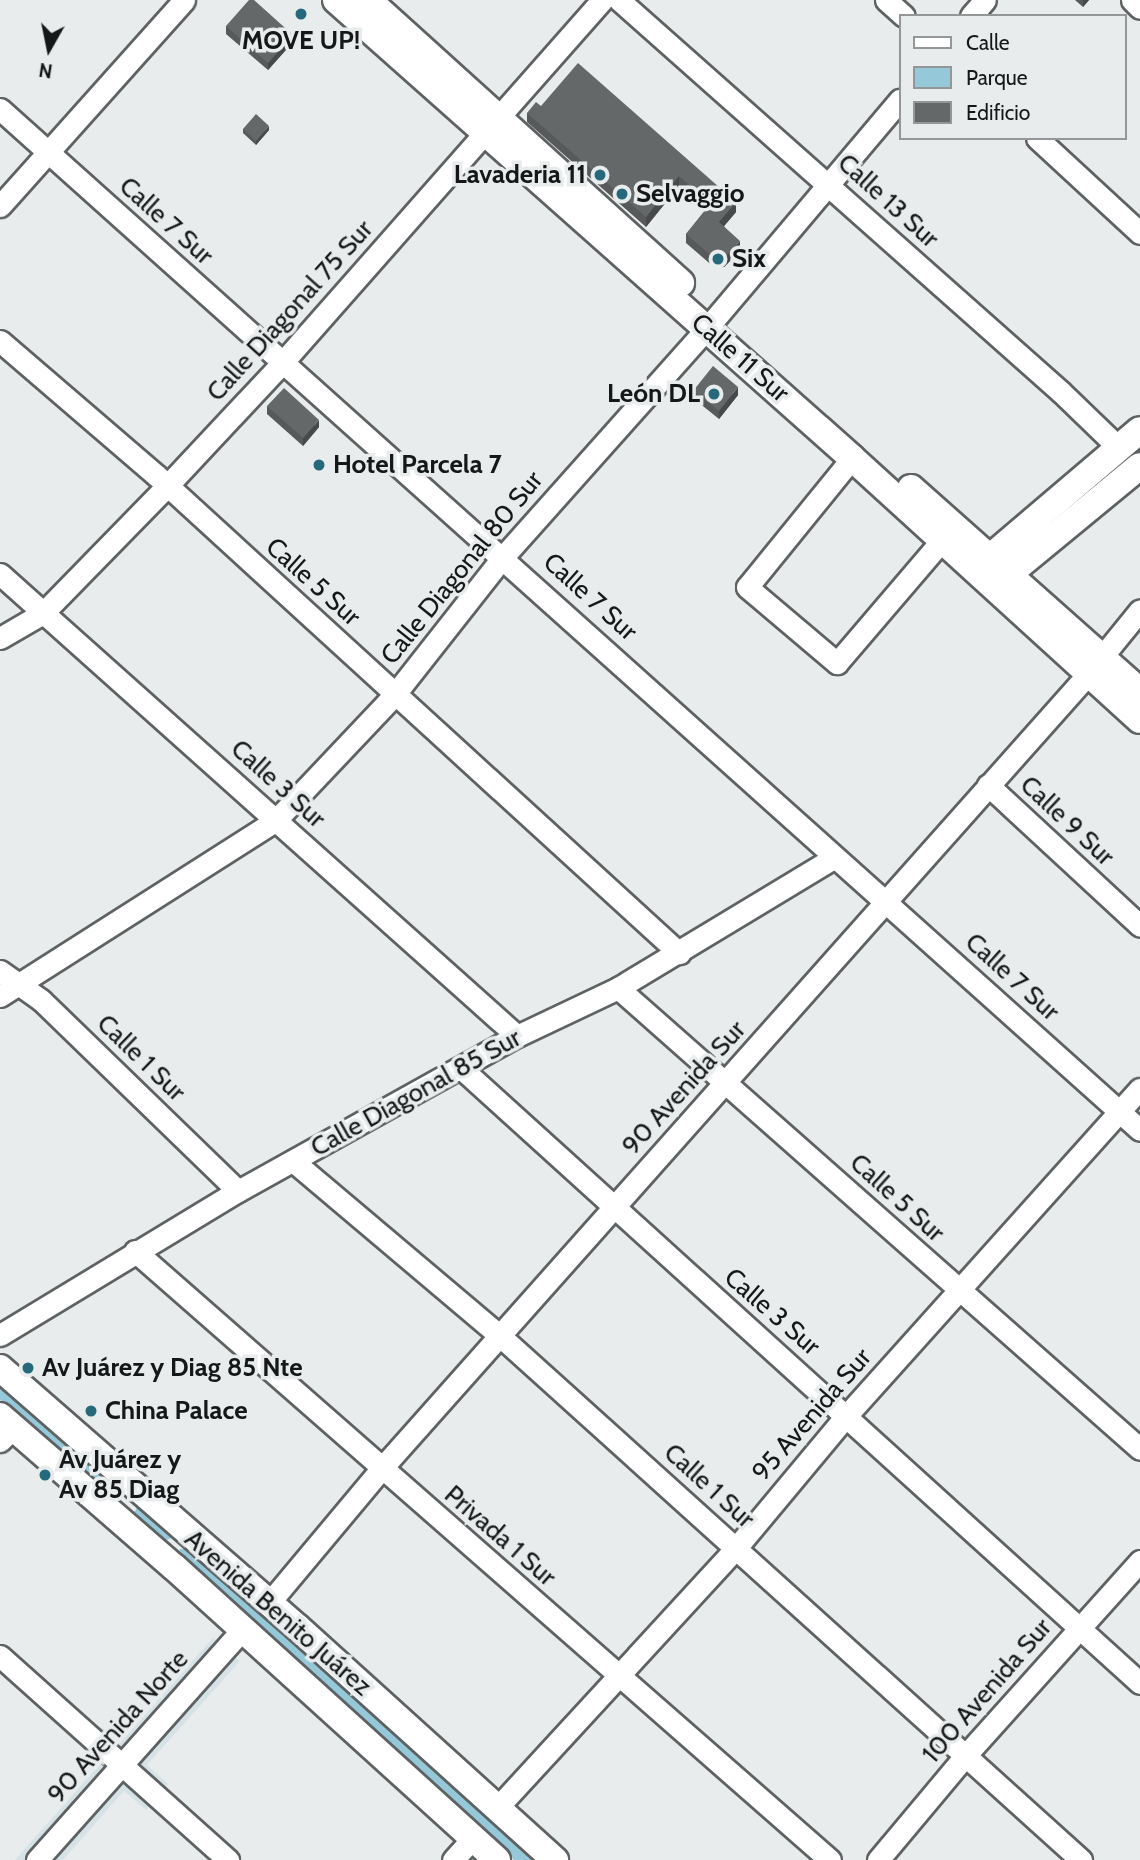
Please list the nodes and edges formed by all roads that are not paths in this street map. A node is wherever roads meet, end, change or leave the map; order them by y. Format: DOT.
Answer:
graph roads {
  1 [pos="184,0"];
  2 [pos="336,0"];
  3 [pos="368,0"];
  4 [pos="602,0"];
  5 [pos="619,0"];
  6 [pos="887,0"];
  7 [pos="985,0"];
  8 [pos="1132,0"];
  9 [pos="1140,8"];
  10 [pos="902,14"];
  11 [pos="973,14"];
  12 [pos="898,102"];
  13 [pos="0,109"];
  14 [pos="493,126"];
  15 [pos="1039,140"];
  16 [pos="48,151"];
  17 [pos="829,185"];
  18 [pos="0,206"];
  19 [pos="1140,233"];
  20 [pos="712,322"];
  21 [pos="0,341"];
  22 [pos="282,363"];
  23 [pos="1140,430"];
  24 [pos="1118,447"];
  25 [pos="852,458"];
  26 [pos="1140,466"];
  27 [pos="167,486"];
  28 [pos="942,540"];
  29 [pos="503,557"];
  30 [pos="991,570"];
  31 [pos="0,574"];
  32 [pos="1140,610"];
  33 [pos="43,613"];
  34 [pos="0,638"];
  35 [pos="1095,666"];
  36 [pos="1140,691"];
  37 [pos="395,694"];
  38 [pos="1140,720"];
  39 [pos="988,785"];
  40 [pos="276,820"];
  41 [pos="835,857"];
  42 [pos="886,901"];
  43 [pos="1140,926"];
  44 [pos="679,953"];
  45 [pos="0,971"];
  46 [pos="19,986"];
  47 [pos="618,988"];
  48 [pos="0,996"];
  49 [pos="517,1036"];
  50 [pos="461,1068"];
  51 [pos="726,1084"];
  52 [pos="1140,1089"];
  53 [pos="1120,1112"];
  54 [pos="1140,1130"];
  55 [pos="293,1161"];
  56 [pos="238,1191"];
  57 [pos="613,1209"];
  58 [pos="135,1251"];
  59 [pos="961,1291"];
  60 [pos="0,1335"];
  61 [pos="499,1335"];
  62 [pos="0,1368"];
  63 [pos="847,1415"];
  64 [pos="5,1428"];
  65 [pos="1140,1448"];
  66 [pos="381,1469"];
  67 [pos="132,1485"];
  68 [pos="105,1507"];
  69 [pos="198,1543"];
  70 [pos="736,1548"];
  71 [pos="1140,1561"];
  72 [pos="174,1567"];
  73 [pos="269,1603"];
  74 [pos="1079,1628"];
  75 [pos="241,1631"];
  76 [pos="0,1656"];
  77 [pos="618,1677"];
  78 [pos="1140,1683"];
  79 [pos="965,1756"];
  80 [pos="121,1765"];
  81 [pos="497,1808"];
  82 [pos="473,1838"];
  83 [pos="37,1860"];
  84 [pos="228,1860"];
  85 [pos="453,1860"];
  86 [pos="498,1860"];
  87 [pos="555,1860"];
  88 [pos="830,1860"];
  89 [pos="878,1860"];
  90 [pos="1081,1860"];
  1 -- 16 [label="street"];
  2 -- 14 [label="main road, Calle 11 Sur"];
  3 -- 14 [label="main road, Calle 11 Sur"];
  4 -- 14 [label="street, Calle Diagonal 75 Sur"];
  5 -- 17 [label="street, Calle 13 Sur"];
  6 -- 10 [label="street"];
  7 -- 11 [label="street"];
  8 -- 9 [label="street"];
  12 -- 17 [label="street, Calle Diagonal 80 Sur"];
  13 -- 16 [label="street, Calle 7 Sur"];
  14 -- 20 [label="main road, Calle 11 Sur"];
  14 -- 22 [label="street, Calle Diagonal 75 Sur"];
  15 -- 19 [label="street"];
  16 -- 18 [label="street"];
  16 -- 22 [label="street, Calle 7 Sur"];
  17 -- 20 [label="street, Calle Diagonal 80 Sur"];
  17 -- 24 [label="street, Calle 13 Sur"];
  20 -- 25 [label="main road, Calle 11 Sur"];
  20 -- 29 [label="street, Calle Diagonal 80 Sur"];
  20 -- 30 [label="main road, Calle 11 Sur"];
  21 -- 27 [label="street, Calle 5 Sur"];
  22 -- 27 [label="street, Calle Diagonal 75 Sur"];
  22 -- 29 [label="street, Calle 7 Sur"];
  23 -- 24 [label="main road"];
  24 -- 30 [label="main road"];
  25 -- 28 [label="main road, Calle 11 Sur"];
  25 -- 28 [label="street"];
  26 -- 30 [label="main road"];
  27 -- 33 [label="street, Calle Diagonal 75 Sur"];
  27 -- 37 [label="street, Calle 5 Sur"];
  28 -- 30 [label="main road, Calle 11 Sur"];
  29 -- 37 [label="street, Calle Diagonal 80 Sur"];
  29 -- 41 [label="street, Calle 7 Sur"];
  30 -- 35 [label="main road, Calle 11 Sur"];
  31 -- 33 [label="street, Calle 3 Sur"];
  32 -- 35 [label="street, 90 Avenida Sur"];
  33 -- 34 [label="street, Calle Diagonal 75 Sur"];
  33 -- 40 [label="street, Calle 3 Sur"];
  35 -- 36 [label="main road, Calle 11 Sur"];
  35 -- 38 [label="main road, Calle 11 Sur"];
  35 -- 39 [label="street, 90 Avenida Sur"];
  37 -- 40 [label="street, Calle Diagonal 80 Sur"];
  37 -- 44 [label="street, Calle 5 Sur"];
  39 -- 42 [label="street, 90 Avenida Sur"];
  39 -- 43 [label="street, Calle 9 Sur"];
  40 -- 46 [label="street, Calle Diagonal 80 Sur"];
  40 -- 49 [label="street, Calle 3 Sur"];
  41 -- 42 [label="street, Calle 7 Sur"];
  41 -- 44 [label="street, Calle Diagonal 85 Sur"];
  42 -- 51 [label="street, 90 Avenida Sur"];
  42 -- 53 [label="street, Calle 7 Sur"];
  44 -- 47 [label="street, Calle Diagonal 85 Sur"];
  45 -- 46 [label="street, Calle 1 Sur"];
  46 -- 48 [label="street, Calle Diagonal 80 Sur"];
  46 -- 56 [label="street, Calle 1 Sur"];
  47 -- 49 [label="street, Calle Diagonal 85 Sur"];
  47 -- 51 [label="street, Calle 5 Sur"];
  49 -- 50 [label="street, Calle Diagonal 85 Sur"];
  50 -- 55 [label="street, Calle Diagonal 85 Sur"];
  50 -- 57 [label="street, Calle 3 Sur"];
  51 -- 57 [label="street, 90 Avenida Sur"];
  51 -- 59 [label="street, Calle 5 Sur"];
  52 -- 53 [label="street, 95 Avenida Sur"];
  53 -- 54 [label="street, Calle 7 Sur"];
  53 -- 59 [label="street, 95 Avenida Sur"];
  55 -- 56 [label="street, Calle Diagonal 85 Sur"];
  55 -- 61 [label="street, Calle 1 Sur"];
  56 -- 58 [label="street, Calle Diagonal 85 Sur"];
  57 -- 61 [label="street, 90 Avenida Sur"];
  57 -- 63 [label="street, Calle 3 Sur"];
  58 -- 60 [label="street, Calle Diagonal 85 Sur"];
  58 -- 66 [label="street, Privada 1 Sur"];
  59 -- 63 [label="street, 95 Avenida Sur"];
  59 -- 65 [label="street, Calle 5 Sur"];
  61 -- 66 [label="street, 90 Avenida Sur"];
  61 -- 70 [label="street, Calle 1 Sur"];
  62 -- 67 [label="main road, Avenida Benito Juárez"];
  63 -- 70 [label="street, 95 Avenida Sur"];
  63 -- 74 [label="street, Calle 3 Sur"];
  64 -- 68 [label="main road, Avenida Benito Juárez"];
  66 -- 73 [label="street, 90 Avenida Sur"];
  66 -- 77 [label="street, Privada 1 Sur"];
  67 -- 68 [label="main road"];
  67 -- 69 [label="main road, Avenida Benito Juárez"];
  68 -- 72 [label="main road, Avenida Benito Juárez"];
  69 -- 72 [label="main road"];
  69 -- 73 [label="main road, Avenida Benito Juárez"];
  70 -- 77 [label="street, 95 Avenida Sur"];
  70 -- 79 [label="street, Calle 1 Sur"];
  71 -- 74 [label="street, 100 Avenida Sur"];
  72 -- 75 [label="main road, Avenida Benito Juárez"];
  73 -- 81 [label="main road, Avenida Benito Juárez"];
  74 -- 78 [label="street, Calle 3 Sur"];
  74 -- 79 [label="street, 100 Avenida Sur"];
  75 -- 80 [label="street, 90 Avenida Norte"];
  75 -- 82 [label="main road, Avenida Benito Juárez"];
  76 -- 80 [label="street"];
  77 -- 81 [label="street, 95 Avenida Sur"];
  77 -- 88 [label="street, Privada 1 Sur"];
  79 -- 89 [label="street, 100 Avenida Sur"];
  79 -- 90 [label="street, Calle 1 Sur"];
  80 -- 83 [label="street, 90 Avenida Norte"];
  80 -- 84 [label="street"];
  81 -- 87 [label="main road, Avenida Benito Juárez"];
  82 -- 85 [label="street"];
  82 -- 86 [label="main road, Avenida Benito Juárez"];
}
